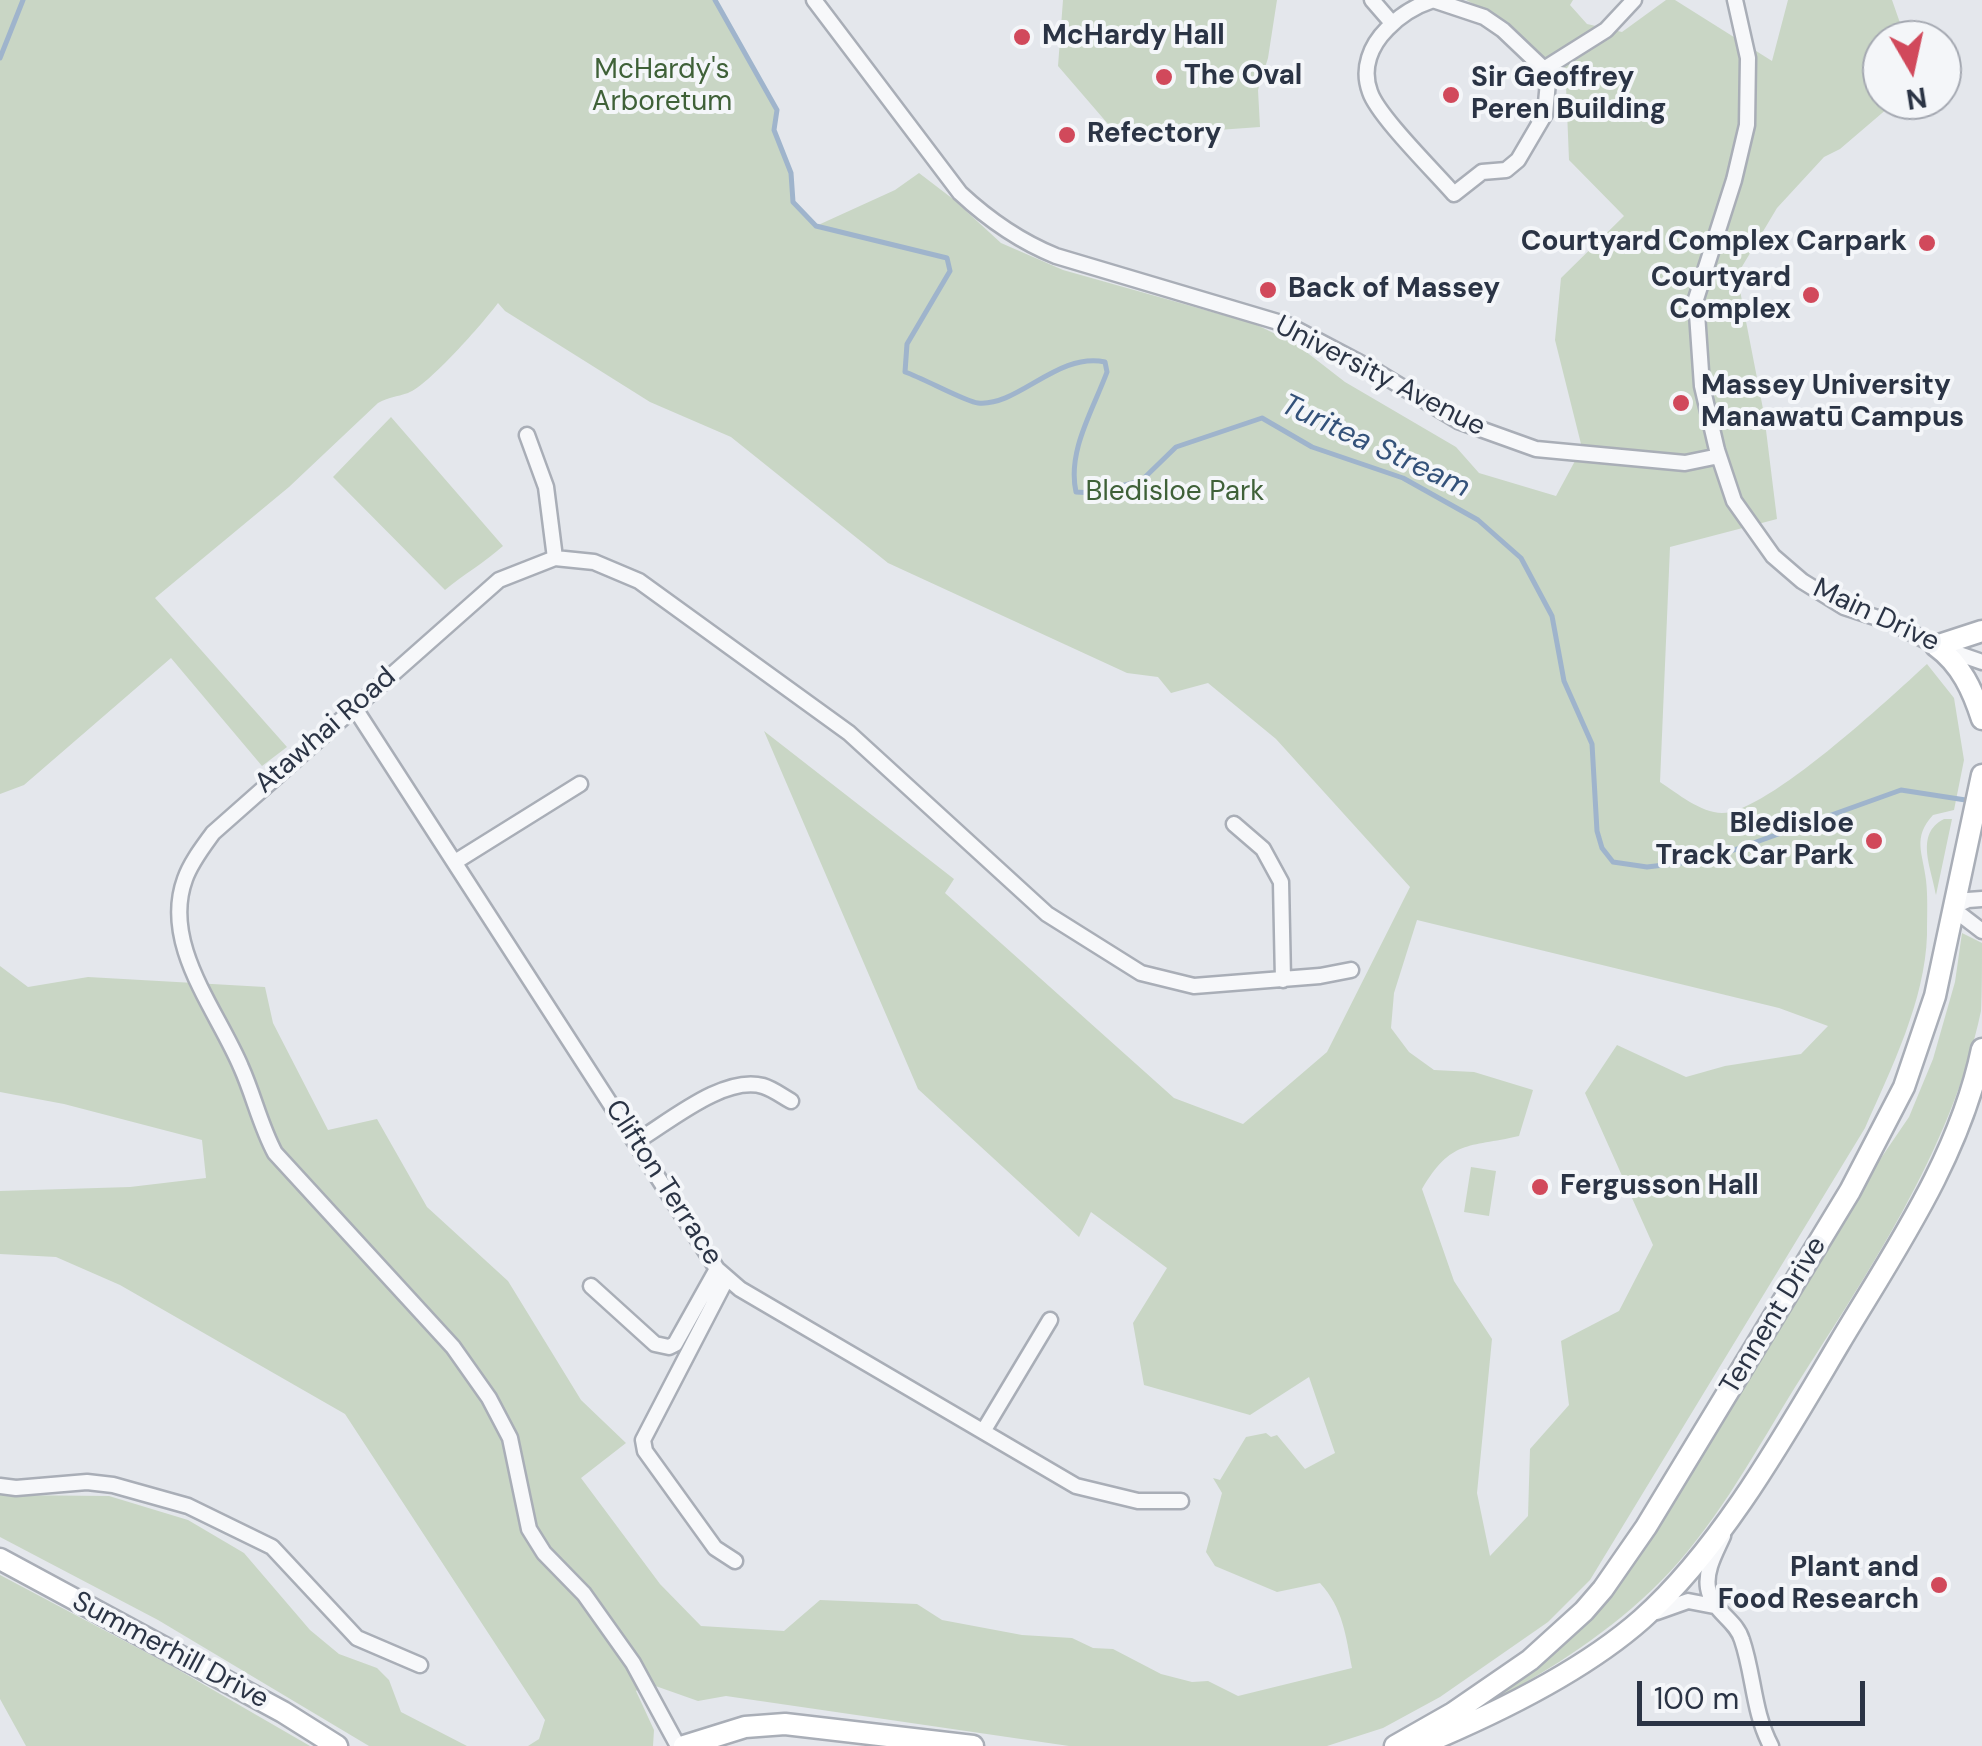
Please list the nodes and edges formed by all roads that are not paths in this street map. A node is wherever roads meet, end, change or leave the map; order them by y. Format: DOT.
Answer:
graph roads {
  1 [pos="814,0"];
  2 [pos="1372,0"];
  3 [pos="1634,0"];
  4 [pos="1735,0"];
  5 [pos="1392,23"];
  6 [pos="1544,69"];
  7 [pos="527,434"];
  8 [pos="1719,456"];
  9 [pos="555,558"];
  10 [pos="1982,631"];
  11 [pos="1936,646"];
  12 [pos="1982,662"];
  13 [pos="354,706"];
  14 [pos="1982,719"];
  15 [pos="1982,775"];
  16 [pos="580,784"];
  17 [pos="1234,824"];
  18 [pos="455,862"];
  19 [pos="1982,899"];
  20 [pos="1952,908"];
  21 [pos="1982,930"];
  22 [pos="1351,970"];
  23 [pos="1283,980"];
  24 [pos="1982,1050"];
  25 [pos="791,1101"];
  26 [pos="637,1142"];
  27 [pos="722,1274"];
  28 [pos="592,1286"];
  29 [pos="1050,1320"];
  30 [pos="984,1430"];
  31 [pos="0,1486"];
  32 [pos="1181,1501"];
  33 [pos="1731,1516"];
  34 [pos="0,1559"];
  35 [pos="735,1562"];
  36 [pos="1714,1606"];
  37 [pos="1643,1618"];
  38 [pos="420,1665"];
  39 [pos="337,1746"];
  40 [pos="681,1746"];
  41 [pos="973,1746"];
  42 [pos="1395,1746"];
  43 [pos="1418,1746"];
  44 [pos="1770,1746"];
  1 -- 8 [label="street, University Avenue"];
  2 -- 5 [label="street"];
  3 -- 6 [label="street"];
  4 -- 8 [label="street"];
  5 -- 6 [label="street"];
  5 -- 6 [label="street"];
  7 -- 9 [label="street"];
  8 -- 11 [label="street, Main Drive"];
  9 -- 13 [label="street, Atawhai Road"];
  9 -- 23 [label="street"];
  10 -- 11 [label="main road"];
  11 -- 12 [label="street, Main Drive"];
  11 -- 14 [label="main road"];
  13 -- 18 [label="street, Clifton Terrace"];
  13 -- 40 [label="street, Atawhai Road"];
  15 -- 20 [label="main road, Tennent Drive"];
  16 -- 18 [label="street"];
  17 -- 23 [label="street"];
  18 -- 26 [label="street, Clifton Terrace"];
  19 -- 20 [label="street"];
  20 -- 21 [label="street"];
  20 -- 42 [label="main road, Tennent Drive"];
  22 -- 23 [label="street"];
  24 -- 33 [label="main road"];
  25 -- 26 [label="street"];
  26 -- 27 [label="street, Clifton Terrace"];
  27 -- 28 [label="street"];
  27 -- 30 [label="street, Clifton Terrace"];
  27 -- 35 [label="street"];
  29 -- 30 [label="street"];
  30 -- 32 [label="street, Clifton Terrace"];
  31 -- 38 [label="street"];
  33 -- 36 [label="street"];
  33 -- 37 [label="main road"];
  34 -- 39 [label="main road, Summerhill Drive"];
  36 -- 37 [label="street"];
  36 -- 44 [label="street"];
  37 -- 43 [label="main road"];
  40 -- 41 [label="main road"];
}
